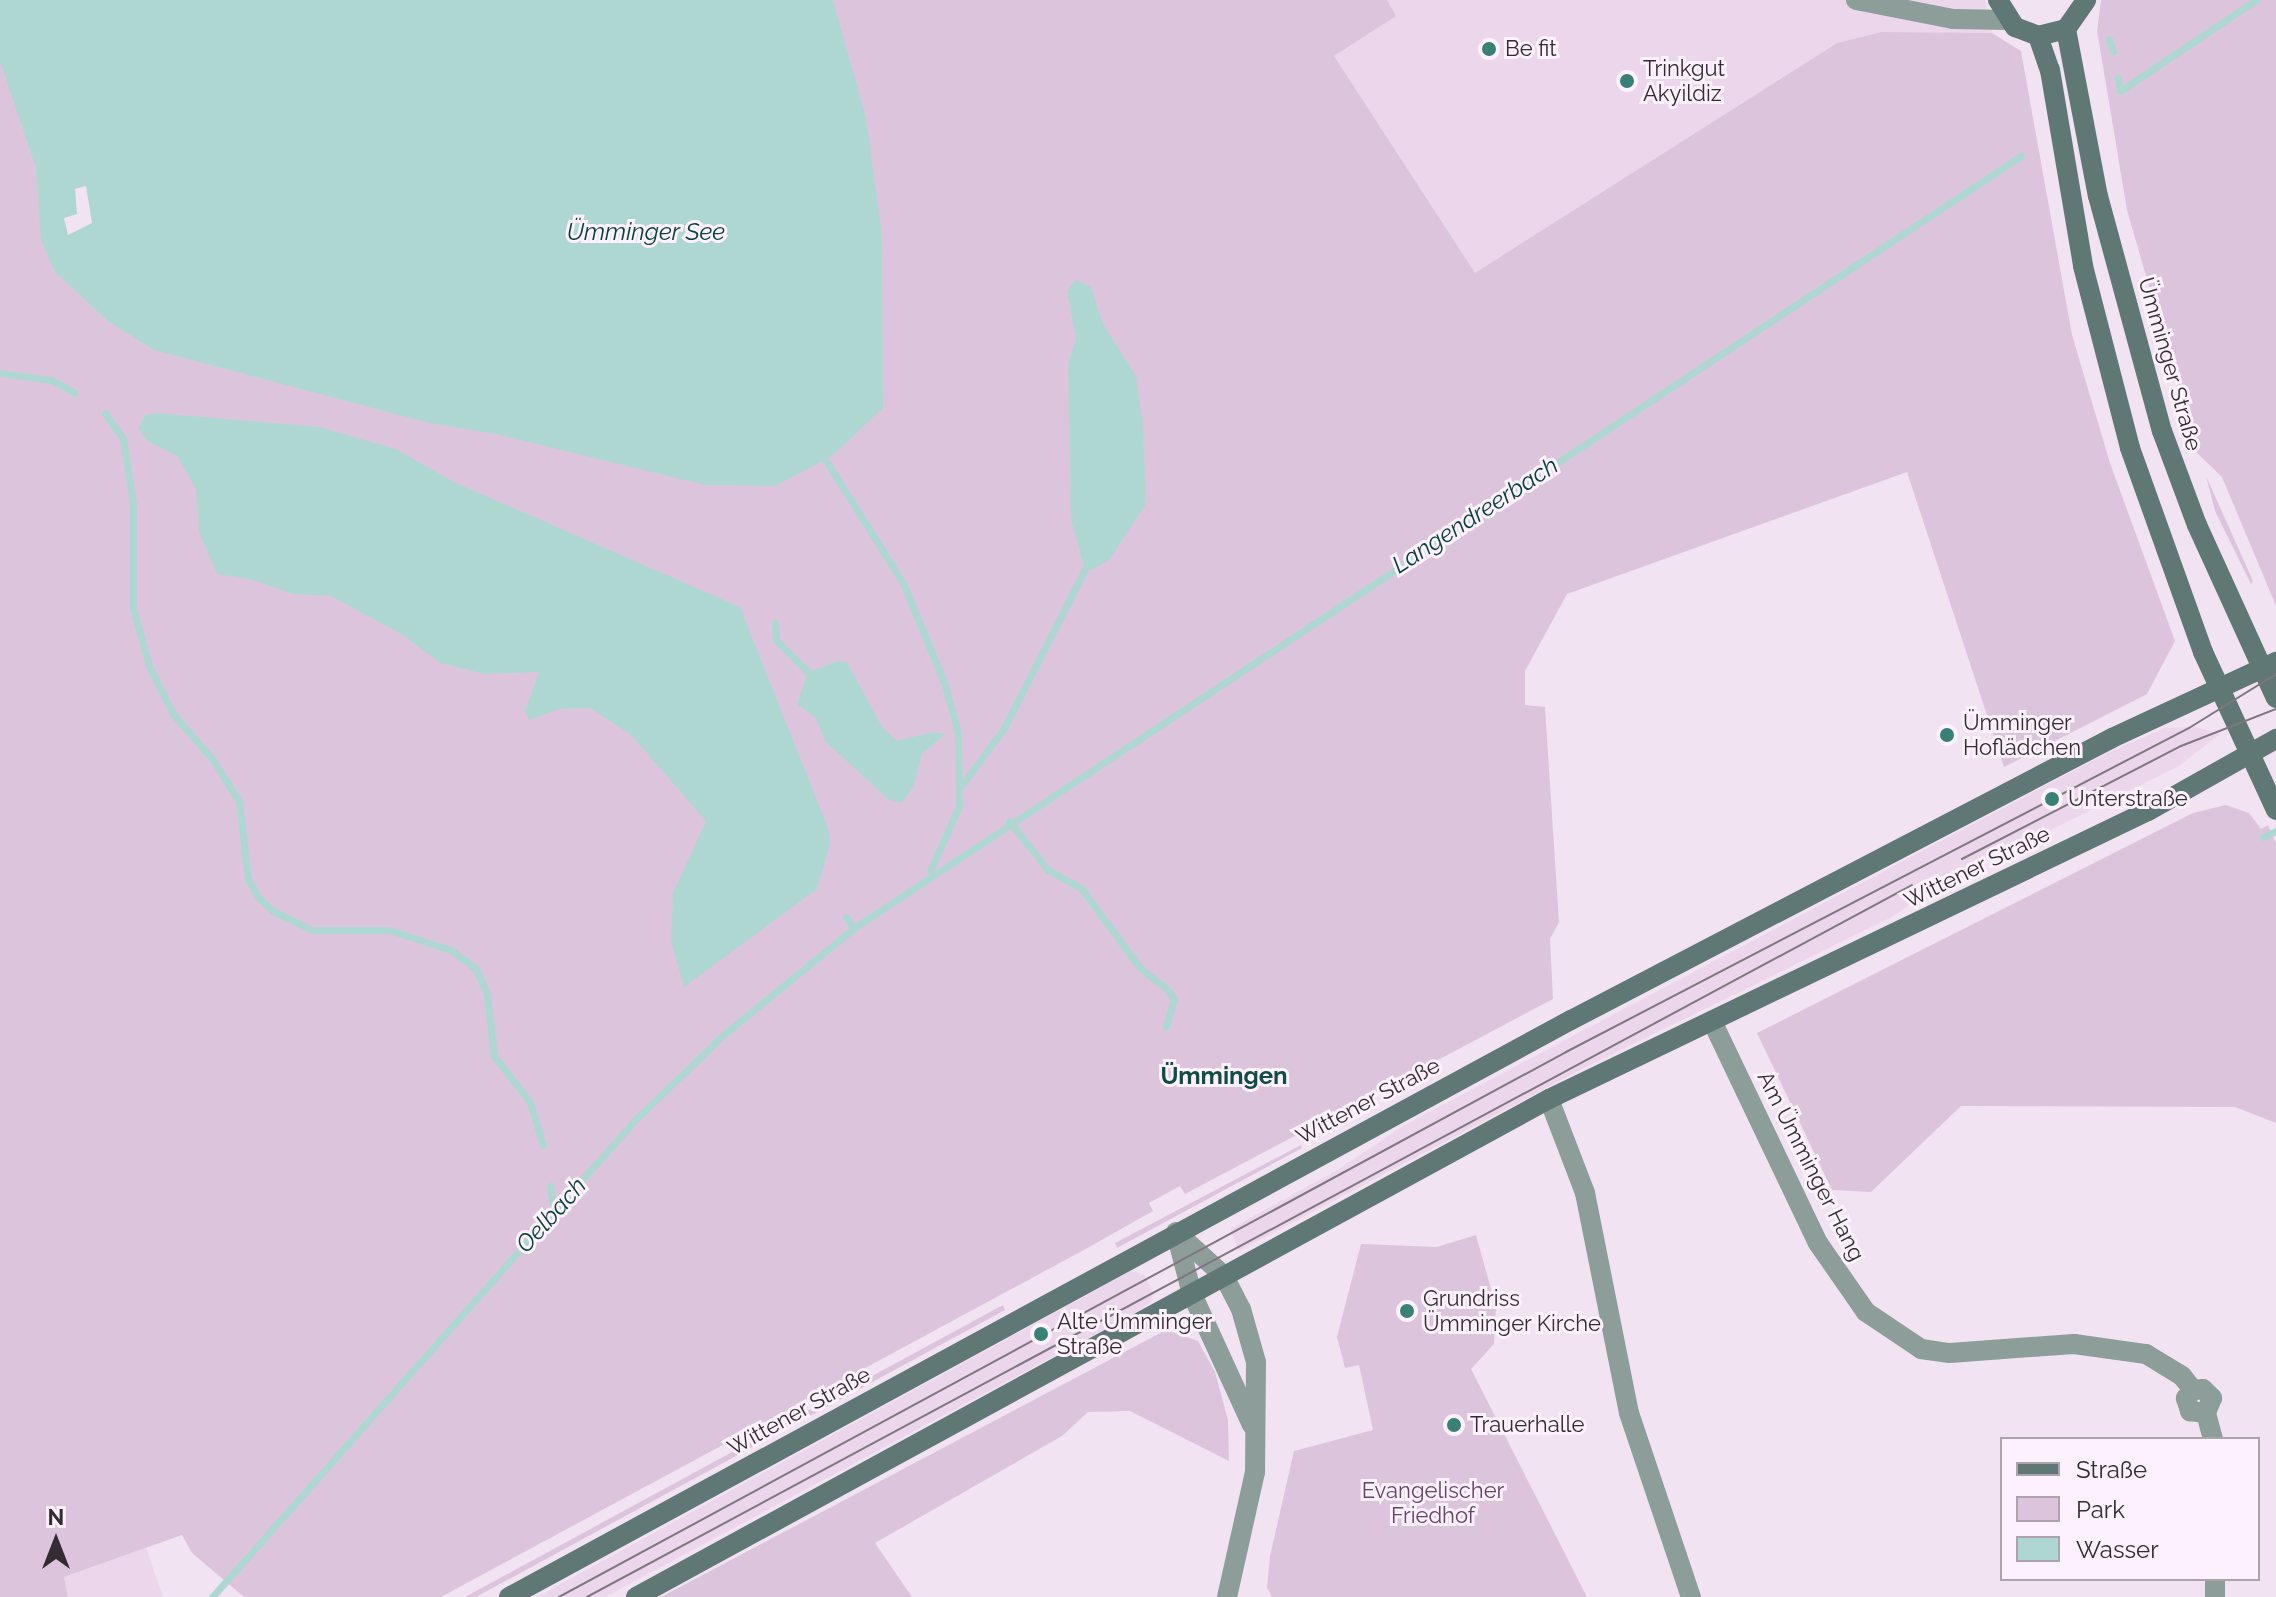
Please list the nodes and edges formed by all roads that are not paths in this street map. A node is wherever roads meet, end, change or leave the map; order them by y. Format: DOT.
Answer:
graph roads {
  1 [pos="1856,0"];
  2 [pos="1937,0"];
  3 [pos="1998,0"];
  4 [pos="2086,0"];
  5 [pos="1890,7"];
  6 [pos="2007,20"];
  7 [pos="2066,29"];
  8 [pos="2038,36"];
  9 [pos="2269,666"];
  10 [pos="2218,689"];
  11 [pos="2276,698"];
  12 [pos="2276,739"];
  13 [pos="2249,754"];
  14 [pos="2276,810"];
  15 [pos="1712,1021"];
  16 [pos="1549,1099"];
  17 [pos="1176,1232"];
  18 [pos="1224,1276"];
  19 [pos="1192,1294"];
  20 [pos="1256,1437"];
  21 [pos="2212,1437"];
  22 [pos="509,1597"];
  23 [pos="636,1597"];
  24 [pos="1227,1597"];
  25 [pos="1691,1597"];
  1 -- 5 [label="street"];
  2 -- 5 [label="street"];
  3 -- 6 [label="main road"];
  4 -- 7 [label="main road"];
  5 -- 6 [label="street"];
  6 -- 8 [label="main road"];
  7 -- 8 [label="main road"];
  7 -- 9 [label="main road, Ümminger Straße"];
  8 -- 10 [label="main road"];
  9 -- 10 [label="main road, Wittener Straße"];
  9 -- 11 [label="main road, Ümminger Straße"];
  10 -- 13 [label="main road"];
  10 -- 17 [label="main road, Wittener Straße"];
  12 -- 13 [label="main road"];
  13 -- 14 [label="main road"];
  13 -- 15 [label="main road, Wittener Straße"];
  15 -- 16 [label="main road, Wittener Straße"];
  15 -- 21 [label="street, Am Ümminger Hang"];
  16 -- 18 [label="main road, Wittener Straße"];
  16 -- 25 [label="street"];
  17 -- 18 [label="street"];
  17 -- 19 [label="street"];
  17 -- 22 [label="main road, Wittener Straße"];
  18 -- 19 [label="main road, Wittener Straße"];
  18 -- 20 [label="street"];
  19 -- 20 [label="street"];
  19 -- 23 [label="main road, Wittener Straße"];
  20 -- 24 [label="street"];
}
